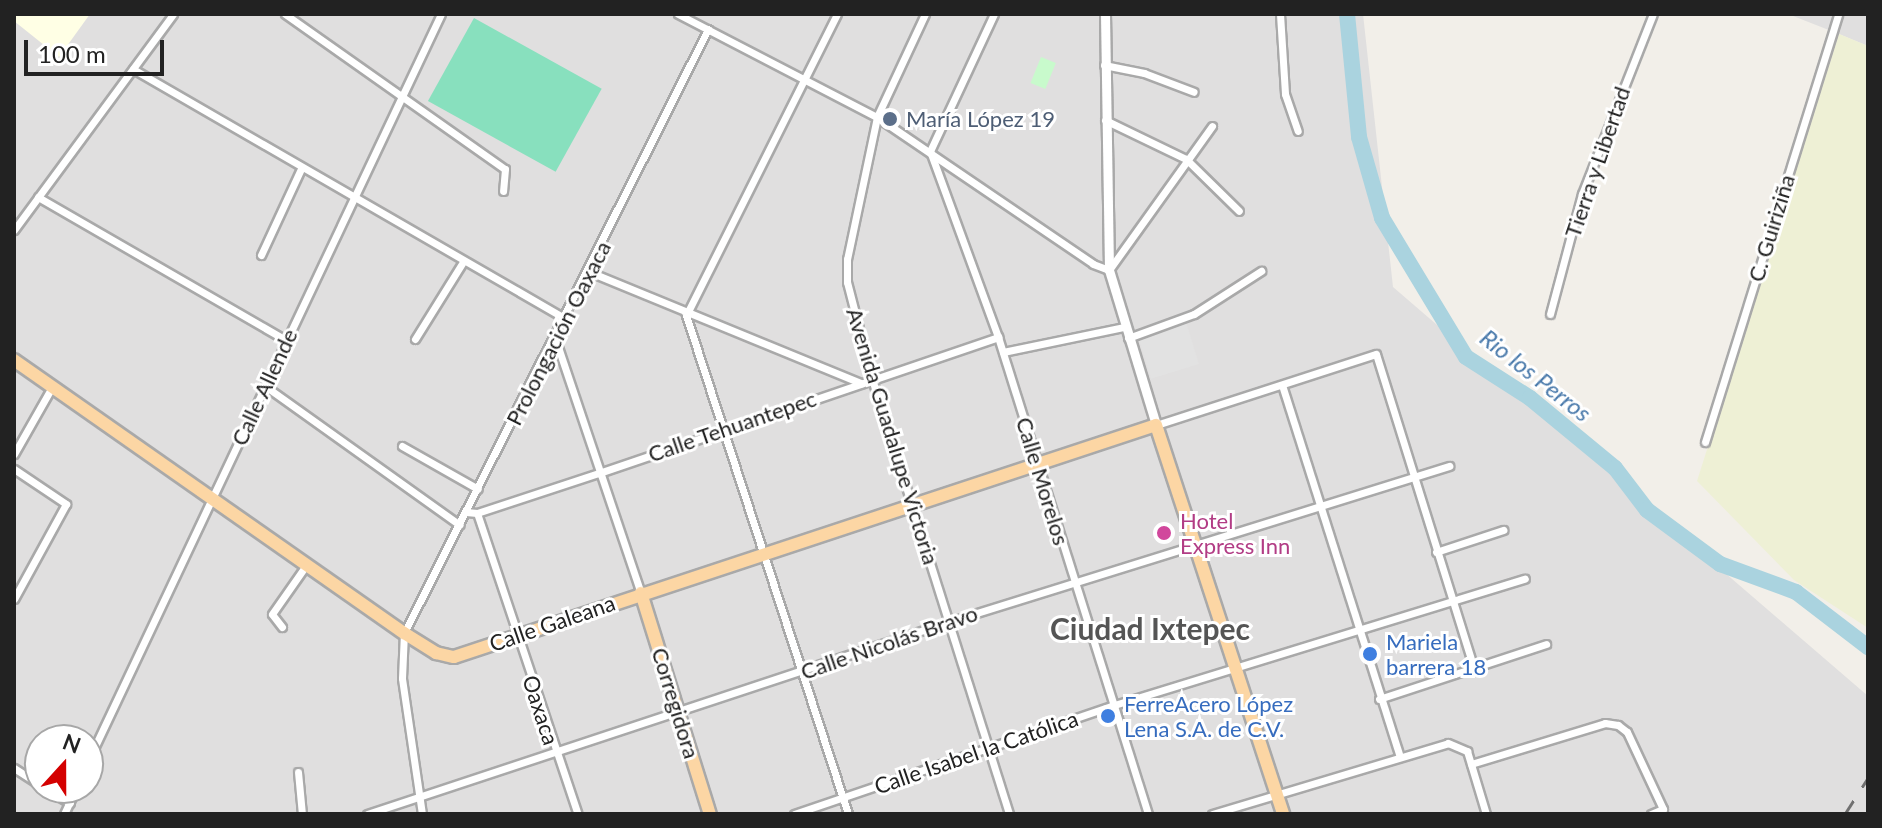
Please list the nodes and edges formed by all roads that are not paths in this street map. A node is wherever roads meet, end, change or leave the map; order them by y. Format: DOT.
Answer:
graph roads {
  1 [pos="173,14"];
  2 [pos="285,14"];
  3 [pos="441,14"];
  4 [pos="678,14"];
  5 [pos="837,14"];
  6 [pos="925,14"];
  7 [pos="994,14"];
  8 [pos="1105,14"];
  9 [pos="1280,14"];
  10 [pos="1653,14"];
  11 [pos="1838,14"];
  12 [pos="708,29"];
  13 [pos="1104,65"];
  14 [pos="133,69"];
  15 [pos="802,79"];
  16 [pos="1194,92"];
  17 [pos="400,100"];
  18 [pos="877,117"];
  19 [pos="1105,120"];
  20 [pos="1212,126"];
  21 [pos="1298,131"];
  22 [pos="930,151"];
  23 [pos="1186,159"];
  24 [pos="301,169"];
  25 [pos="503,191"];
  26 [pos="38,197"];
  27 [pos="353,199"];
  28 [pos="1239,211"];
  29 [pos="14,230"];
  30 [pos="261,255"];
  31 [pos="463,262"];
  32 [pos="1109,270"];
  33 [pos="1261,271"];
  34 [pos="590,272"];
  35 [pos="1550,314"];
  36 [pos="686,315"];
  37 [pos="566,319"];
  38 [pos="1124,327"];
  39 [pos="998,337"];
  40 [pos="1128,338"];
  41 [pos="415,339"];
  42 [pos="286,340"];
  43 [pos="555,340"];
  44 [pos="1003,352"];
  45 [pos="14,360"];
  46 [pos="872,379"];
  47 [pos="861,383"];
  48 [pos="1282,385"];
  49 [pos="265,386"];
  50 [pos="52,387"];
  51 [pos="1156,425"];
  52 [pos="721,428"];
  53 [pos="1705,442"];
  54 [pos="402,446"];
  55 [pos="14,454"];
  56 [pos="1037,462"];
  57 [pos="1449,466"];
  58 [pos="14,469"];
  59 [pos="599,473"];
  60 [pos="1414,479"];
  61 [pos="478,489"];
  62 [pos="214,496"];
  63 [pos="914,503"];
  64 [pos="1318,508"];
  65 [pos="466,512"];
  66 [pos="477,513"];
  67 [pos="460,525"];
  68 [pos="1503,530"];
  69 [pos="1196,548"];
  70 [pos="763,551"];
  71 [pos="1436,552"];
  72 [pos="307,564"];
  73 [pos="1525,579"];
  74 [pos="1074,582"];
  75 [pos="641,593"];
  76 [pos="14,599"];
  77 [pos="1452,604"];
  78 [pos="951,621"];
  79 [pos="282,627"];
  80 [pos="404,633"];
  81 [pos="516,634"];
  82 [pos="1357,634"];
  83 [pos="1546,644"];
  84 [pos="1473,666"];
  85 [pos="1238,670"];
  86 [pos="801,672"];
  87 [pos="1379,699"];
  88 [pos="1111,706"];
  89 [pos="679,712"];
  90 [pos="104,727"];
  91 [pos="989,746"];
  92 [pos="554,750"];
  93 [pos="1400,757"];
  94 [pos="1471,764"];
  95 [pos="298,772"];
  96 [pos="1275,793"];
  97 [pos="420,797"];
  98 [pos="843,798"];
  99 [pos="1665,811"];
  100 [pos="302,814"];
  101 [pos="367,814"];
  102 [pos="422,814"];
  103 [pos="578,814"];
  104 [pos="710,814"];
  105 [pos="794,814"];
  106 [pos="848,814"];
  107 [pos="1009,814"];
  108 [pos="1148,814"];
  109 [pos="1212,814"];
  110 [pos="1283,814"];
  111 [pos="1486,814"];
  112 [pos="1651,814"];
  1 -- 14 [label="street"];
  2 -- 17 [label="street"];
  3 -- 17 [label="street, Calle Allende"];
  4 -- 12 [label="street"];
  5 -- 15 [label="street"];
  6 -- 18 [label="street, Avenida Guadalupe Victoria"];
  7 -- 22 [label="street"];
  8 -- 13 [label="street"];
  9 -- 21 [label="street"];
  10 -- 35 [label="street, Tierra y Libertad"];
  11 -- 53 [label="street, C. Guiriziña"];
  12 -- 15 [label="street"];
  12 -- 34 [label="street, Prolongación Oaxaca"];
  13 -- 16 [label="street"];
  13 -- 19 [label="street"];
  14 -- 24 [label="street"];
  14 -- 26 [label="street"];
  15 -- 18 [label="street"];
  15 -- 36 [label="street"];
  17 -- 25 [label="street"];
  17 -- 27 [label="street, Calle Allende"];
  18 -- 22 [label="street"];
  18 -- 46 [label="street, Avenida Guadalupe Victoria"];
  19 -- 23 [label="street"];
  19 -- 32 [label="street"];
  20 -- 23 [label="street"];
  22 -- 32 [label="street"];
  22 -- 39 [label="street, Calle Morelos"];
  23 -- 28 [label="street"];
  23 -- 32 [label="street"];
  24 -- 27 [label="street"];
  24 -- 30 [label="street"];
  26 -- 29 [label="street"];
  26 -- 42 [label="street"];
  27 -- 31 [label="street"];
  27 -- 42 [label="street, Calle Allende"];
  31 -- 37 [label="street"];
  31 -- 41 [label="street"];
  32 -- 38 [label="street"];
  33 -- 40 [label="street"];
  34 -- 36 [label="street"];
  34 -- 37 [label="street, Prolongación Oaxaca"];
  36 -- 47 [label="street"];
  36 -- 52 [label="street"];
  37 -- 43 [label="street, Prolongación Oaxaca"];
  38 -- 40 [label="street"];
  38 -- 44 [label="street"];
  39 -- 44 [label="street, Calle Morelos"];
  39 -- 46 [label="street, Calle Tehuantepec"];
  40 -- 51 [label="street"];
  42 -- 49 [label="street, Calle Allende"];
  43 -- 59 [label="street"];
  43 -- 61 [label="street, Prolongación Oaxaca"];
  44 -- 56 [label="street, Calle Morelos"];
  45 -- 50 [label="main road, Calle Galeana"];
  46 -- 47 [label="street, Calle Tehuantepec"];
  46 -- 63 [label="street, Avenida Guadalupe Victoria"];
  47 -- 52 [label="street, Calle Tehuantepec"];
  48 -- 51 [label="street"];
  48 -- 60 [label="street"];
  48 -- 64 [label="street"];
  49 -- 62 [label="street, Calle Allende"];
  49 -- 67 [label="street"];
  50 -- 55 [label="street"];
  50 -- 62 [label="main road, Calle Galeana"];
  51 -- 56 [label="main road, Calle Galeana"];
  51 -- 69 [label="main road"];
  52 -- 59 [label="street, Calle Tehuantepec"];
  52 -- 70 [label="street"];
  54 -- 61 [label="street"];
  56 -- 63 [label="main road, Calle Galeana"];
  56 -- 74 [label="street, Calle Morelos"];
  57 -- 60 [label="street, Calle Nicolás Bravo"];
  58 -- 76 [label="street"];
  59 -- 66 [label="street, Calle Tehuantepec"];
  59 -- 75 [label="street"];
  60 -- 64 [label="street, Calle Nicolás Bravo"];
  60 -- 71 [label="street"];
  61 -- 65 [label="street, Prolongación Oaxaca"];
  62 -- 72 [label="main road, Calle Galeana"];
  62 -- 90 [label="street, Calle Allende"];
  63 -- 70 [label="main road, Calle Galeana"];
  63 -- 78 [label="street, Avenida Guadalupe Victoria"];
  64 -- 69 [label="street, Calle Nicolás Bravo"];
  64 -- 82 [label="street"];
  65 -- 66 [label="street, Calle Tehuantepec"];
  65 -- 67 [label="street, Prolongación Oaxaca"];
  66 -- 81 [label="street, Oaxaca"];
  67 -- 80 [label="street, Prolongación Oaxaca"];
  68 -- 71 [label="street"];
  69 -- 74 [label="street, Calle Nicolás Bravo"];
  69 -- 85 [label="main road"];
  70 -- 75 [label="main road, Calle Galeana"];
  70 -- 86 [label="street"];
  71 -- 77 [label="street"];
  72 -- 79 [label="street"];
  72 -- 80 [label="main road, Calle Galeana"];
  73 -- 77 [label="street, Calle Isabel la Católica"];
  74 -- 78 [label="street, Calle Nicolás Bravo"];
  74 -- 88 [label="street, Calle Morelos"];
  75 -- 81 [label="main road, Calle Galeana"];
  75 -- 89 [label="main road, Corregidora"];
  77 -- 82 [label="street, Calle Isabel la Católica"];
  77 -- 84 [label="street"];
  78 -- 86 [label="street, Calle Nicolás Bravo"];
  78 -- 91 [label="street, Avenida Guadalupe Victoria"];
  80 -- 81 [label="main road, Calle Galeana"];
  80 -- 97 [label="street"];
  81 -- 92 [label="street, Oaxaca"];
  82 -- 85 [label="street, Calle Isabel la Católica"];
  82 -- 87 [label="street"];
  83 -- 84 [label="street"];
  84 -- 87 [label="street"];
  85 -- 88 [label="street, Calle Isabel la Católica"];
  85 -- 96 [label="main road"];
  86 -- 89 [label="street, Calle Nicolás Bravo"];
  86 -- 98 [label="street"];
  87 -- 93 [label="street"];
  88 -- 91 [label="street, Calle Isabel la Católica"];
  88 -- 108 [label="street, Calle Morelos"];
  89 -- 92 [label="street, Calle Nicolás Bravo"];
  89 -- 104 [label="main road, Corregidora"];
  91 -- 98 [label="street, Calle Isabel la Católica"];
  91 -- 107 [label="street, Avenida Guadalupe Victoria"];
  92 -- 97 [label="street, Calle Nicolás Bravo"];
  92 -- 103 [label="street, Oaxaca"];
  93 -- 94 [label="street"];
  93 -- 96 [label="street"];
  94 -- 99 [label="street"];
  94 -- 111 [label="street"];
  95 -- 100 [label="street"];
  96 -- 109 [label="street"];
  96 -- 110 [label="main road"];
  97 -- 101 [label="street, Calle Nicolás Bravo"];
  97 -- 102 [label="street"];
  98 -- 105 [label="street, Calle Isabel la Católica"];
  98 -- 106 [label="street"];
  99 -- 112 [label="street"];
}
